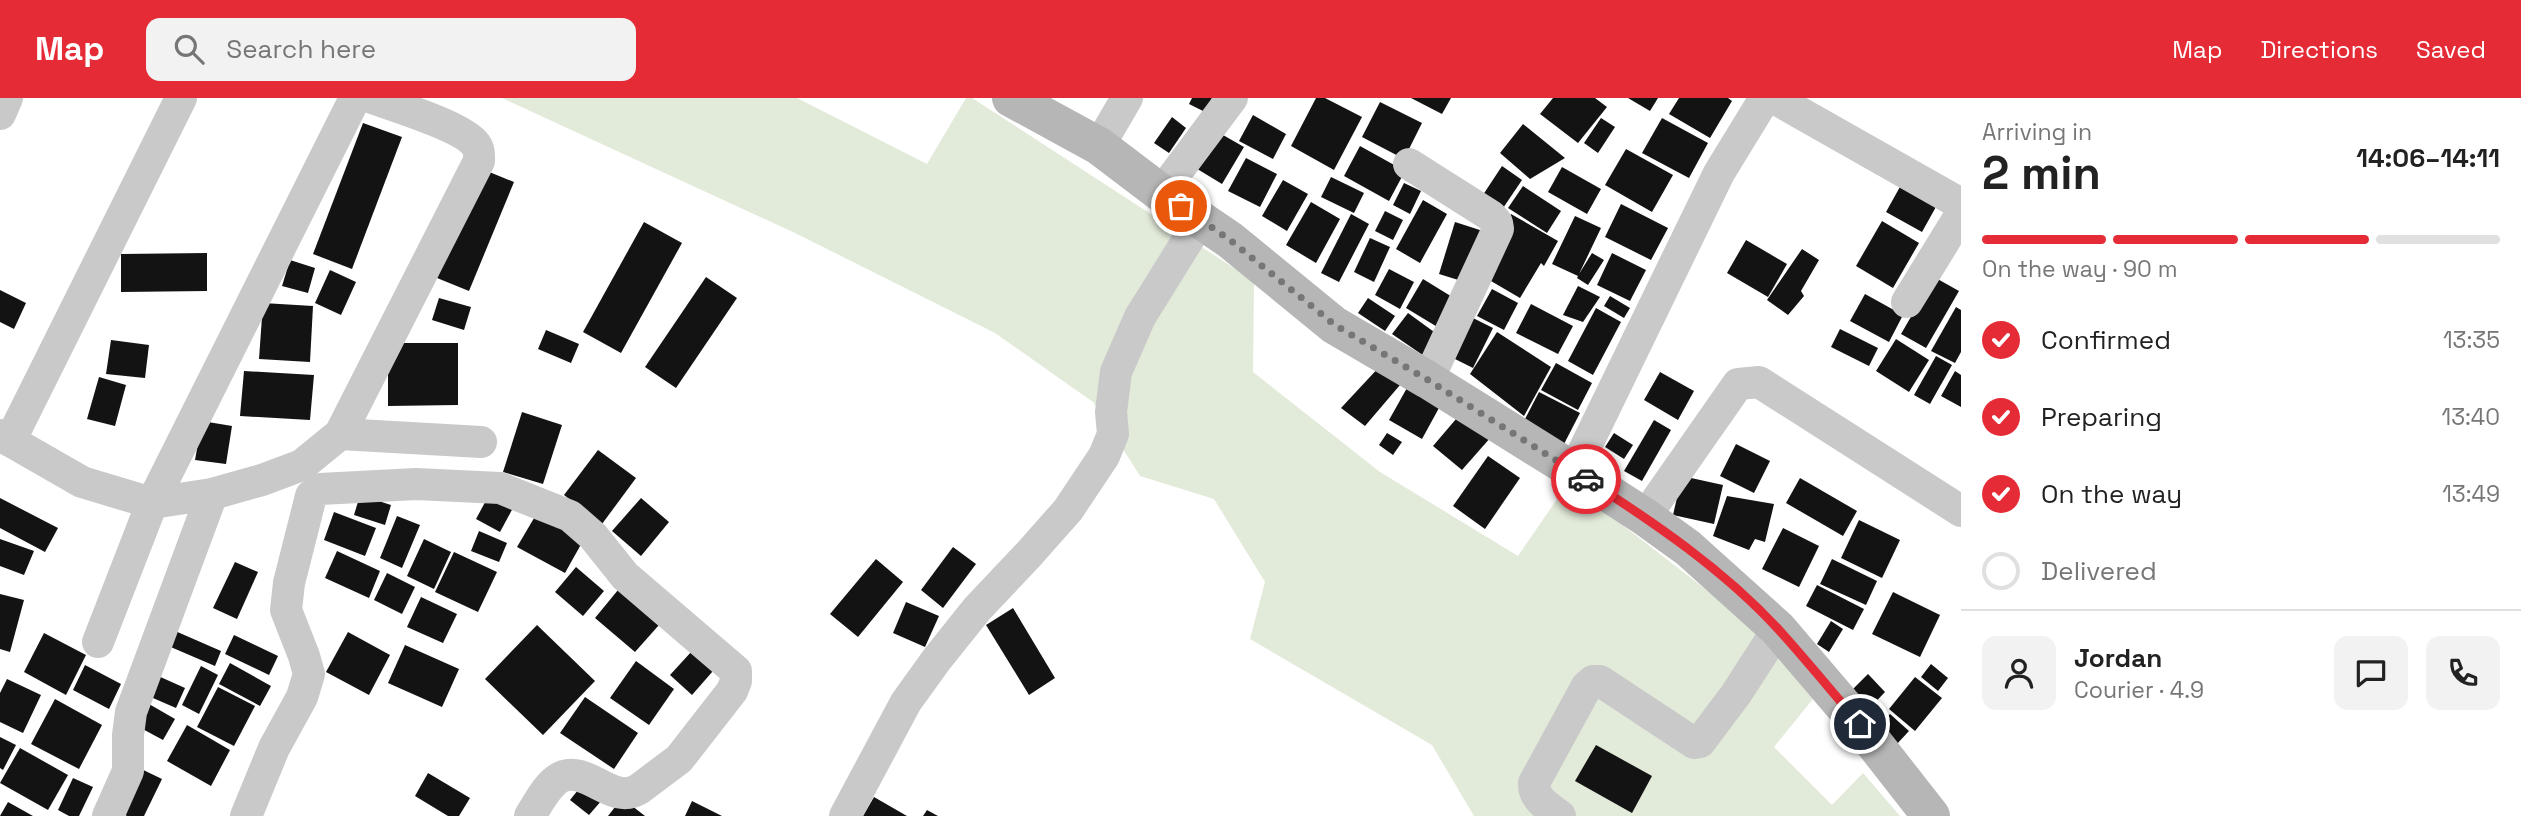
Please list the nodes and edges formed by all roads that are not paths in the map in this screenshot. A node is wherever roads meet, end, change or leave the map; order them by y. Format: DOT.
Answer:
graph roads {
  1 [pos="7,98"];
  2 [pos="181,98"];
  3 [pos="355,98"];
  4 [pos="372,98"];
  5 [pos="1012,98"];
  6 [pos="1127,98"];
  7 [pos="1233,98"];
  8 [pos="1766,98"];
  9 [pos="0,114"];
  10 [pos="1098,146"];
  11 [pos="1409,164"];
  12 [pos="1161,193"];
  13 [pos="1961,204"];
  14 [pos="1961,214"];
  15 [pos="1201,219"];
  16 [pos="1908,302"];
  17 [pos="1428,380"];
  18 [pos="340,434"];
  19 [pos="5,438"];
  20 [pos="481,442"];
  21 [pos="1574,471"];
  22 [pos="212,494"];
  23 [pos="152,503"];
  24 [pos="1961,511"];
  25 [pos="1645,517"];
  26 [pos="1778,629"];
  27 [pos="98,642"];
  28 [pos="108,816"];
  29 [pos="246,816"];
  30 [pos="530,816"];
  31 [pos="845,816"];
  32 [pos="1560,816"];
  33 [pos="1931,816"];
  1 -- 9 [label="street"];
  2 -- 19 [label="street"];
  3 -- 23 [label="street"];
  4 -- 18 [label="street"];
  5 -- 10 [label="street"];
  6 -- 10 [label="street"];
  7 -- 12 [label="street"];
  8 -- 13 [label="street"];
  8 -- 21 [label="street"];
  10 -- 12 [label="street"];
  11 -- 17 [label="street"];
  12 -- 15 [label="street"];
  14 -- 16 [label="street"];
  15 -- 17 [label="street"];
  15 -- 31 [label="street"];
  17 -- 21 [label="street"];
  18 -- 20 [label="street"];
  18 -- 22 [label="street"];
  19 -- 23 [label="street"];
  21 -- 25 [label="street"];
  22 -- 23 [label="street"];
  22 -- 28 [label="street"];
  23 -- 27 [label="street"];
  24 -- 25 [label="street"];
  25 -- 26 [label="street"];
  26 -- 32 [label="street"];
  26 -- 33 [label="street"];
  29 -- 30 [label="street"];
}
